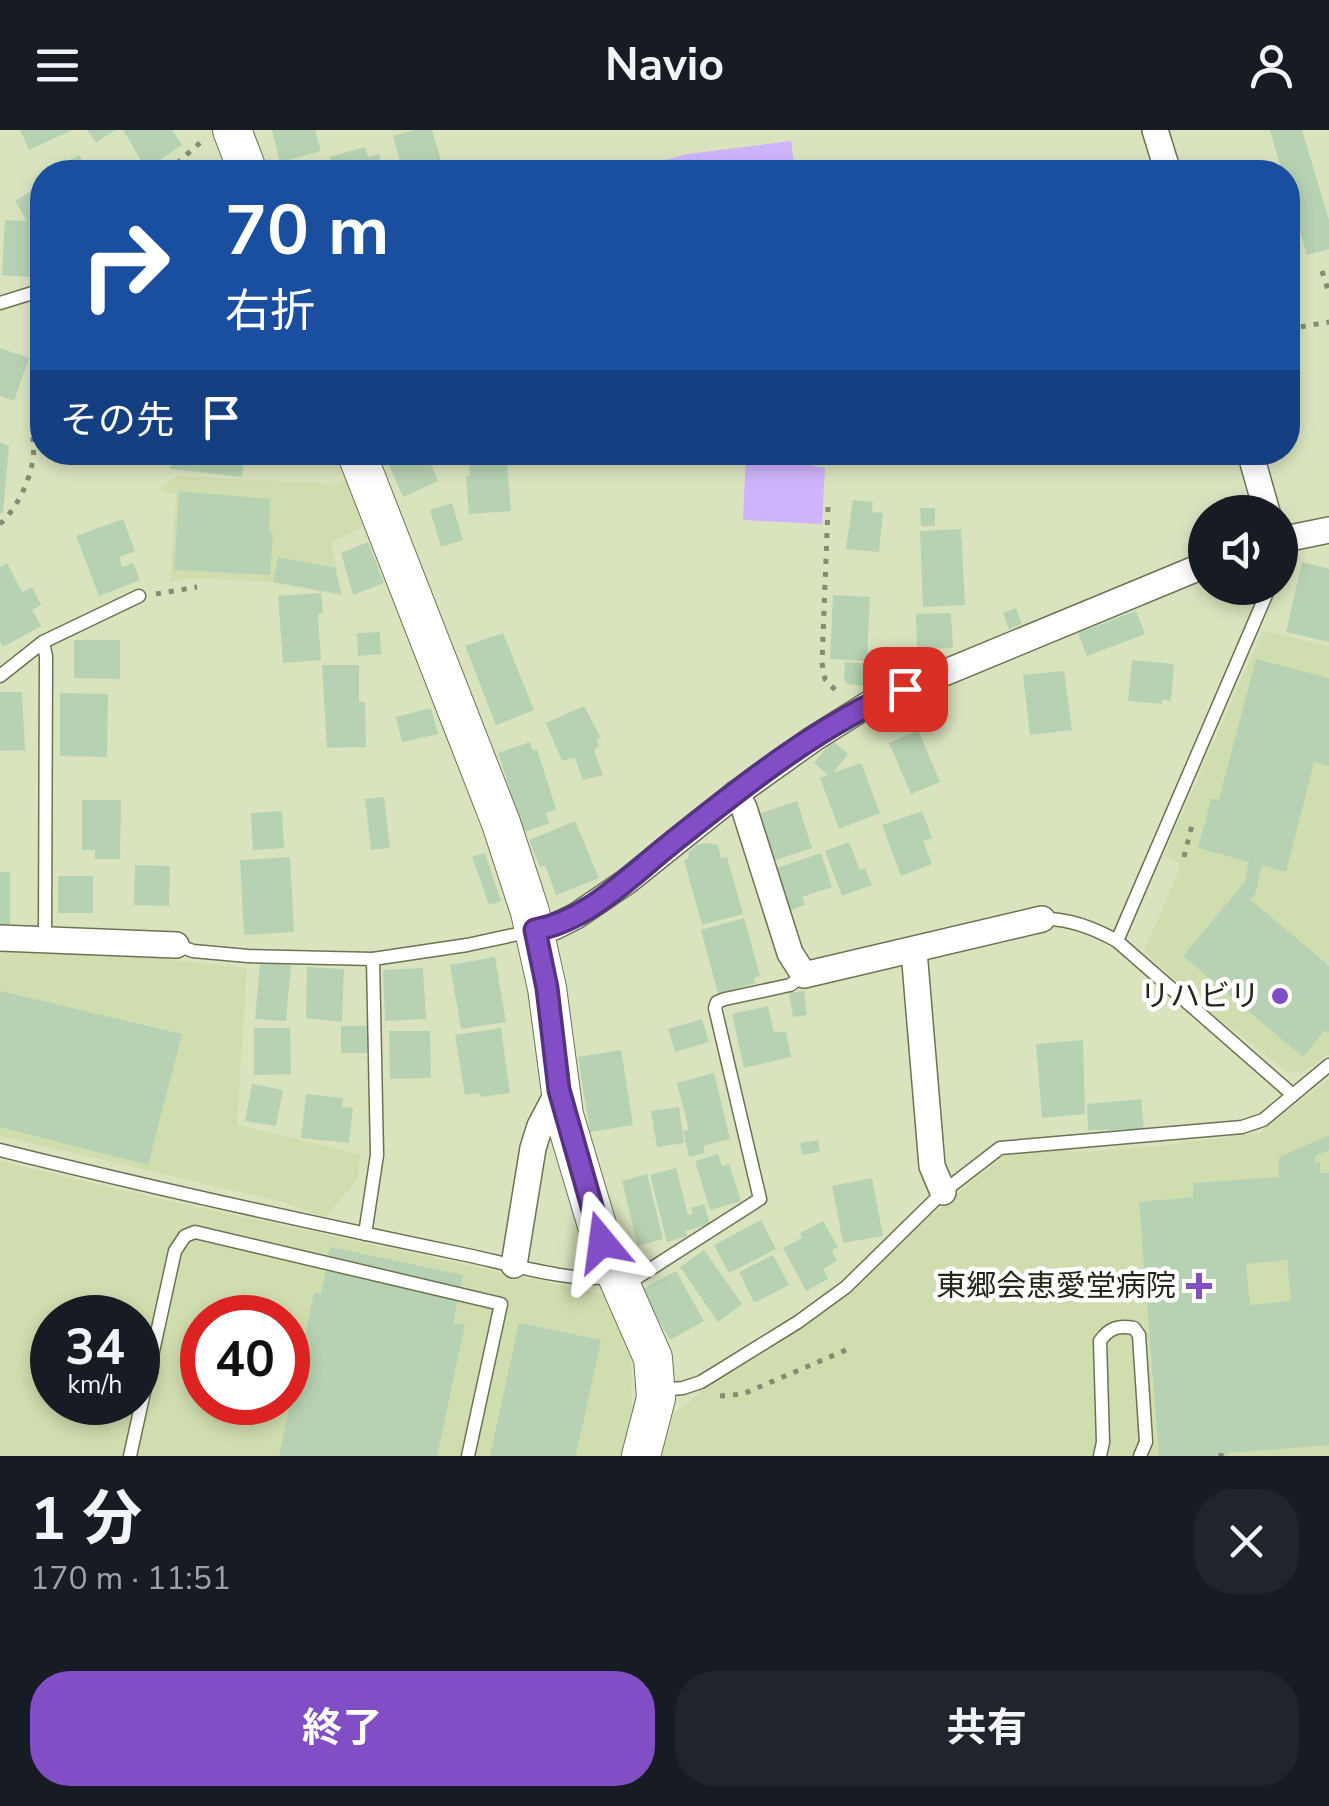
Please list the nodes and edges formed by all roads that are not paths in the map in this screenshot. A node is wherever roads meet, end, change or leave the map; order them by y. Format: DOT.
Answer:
graph roads {
  1 [pos="1155,130"];
  2 [pos="223,133"];
  3 [pos="240,160"];
  4 [pos="1164,160"];
  5 [pos="30,294"];
  6 [pos="0,303"];
  7 [pos="361,465"];
  8 [pos="1254,465"];
  9 [pos="1263,495"];
  10 [pos="1329,530"];
  11 [pos="1298,536"];
  12 [pos="1188,572"];
  13 [pos="140,596"];
  14 [pos="1262,605"];
  15 [pos="43,642"];
  16 [pos="0,676"];
  17 [pos="736,794"];
  18 [pos="1042,920"];
  19 [pos="535,930"];
  20 [pos="0,938"];
  21 [pos="45,938"];
  22 [pos="1117,940"];
  23 [pos="176,944"];
  24 [pos="914,952"];
  25 [pos="372,959"];
  26 [pos="804,976"];
  27 [pos="1329,1065"];
  28 [pos="559,1090"];
  29 [pos="1293,1095"];
  30 [pos="0,1150"];
  31 [pos="942,1192"];
  32 [pos="366,1234"];
  33 [pos="514,1264"];
  34 [pos="617,1282"];
  35 [pos="670,1389"];
  36 [pos="130,1456"];
  37 [pos="468,1456"];
  38 [pos="641,1456"];
  39 [pos="1100,1456"];
  40 [pos="1140,1456"];
  1 -- 4 [label="street"];
  2 -- 3 [label="street"];
  5 -- 6 [label="lane"];
  7 -- 19 [label="street"];
  8 -- 9 [label="street"];
  10 -- 11 [label="street"];
  12 -- 17 [label="street"];
  13 -- 15 [label="lane"];
  14 -- 22 [label="lane"];
  15 -- 16 [label="lane"];
  15 -- 21 [label="lane"];
  17 -- 19 [label="street"];
  17 -- 26 [label="street"];
  18 -- 22 [label="lane"];
  18 -- 24 [label="street"];
  19 -- 25 [label="lane"];
  19 -- 28 [label="street"];
  20 -- 21 [label="street"];
  21 -- 23 [label="street"];
  22 -- 29 [label="lane"];
  23 -- 25 [label="lane"];
  24 -- 26 [label="street"];
  24 -- 31 [label="street"];
  25 -- 32 [label="lane"];
  26 -- 34 [label="lane"];
  27 -- 29 [label="lane"];
  28 -- 33 [label="street"];
  28 -- 34 [label="street"];
  29 -- 31 [label="lane"];
  30 -- 32 [label="lane"];
  31 -- 35 [label="lane"];
  32 -- 33 [label="lane"];
  33 -- 34 [label="lane"];
  34 -- 35 [label="street"];
  35 -- 38 [label="street"];
  36 -- 37 [label="lane"];
  39 -- 40 [label="lane"];
}
